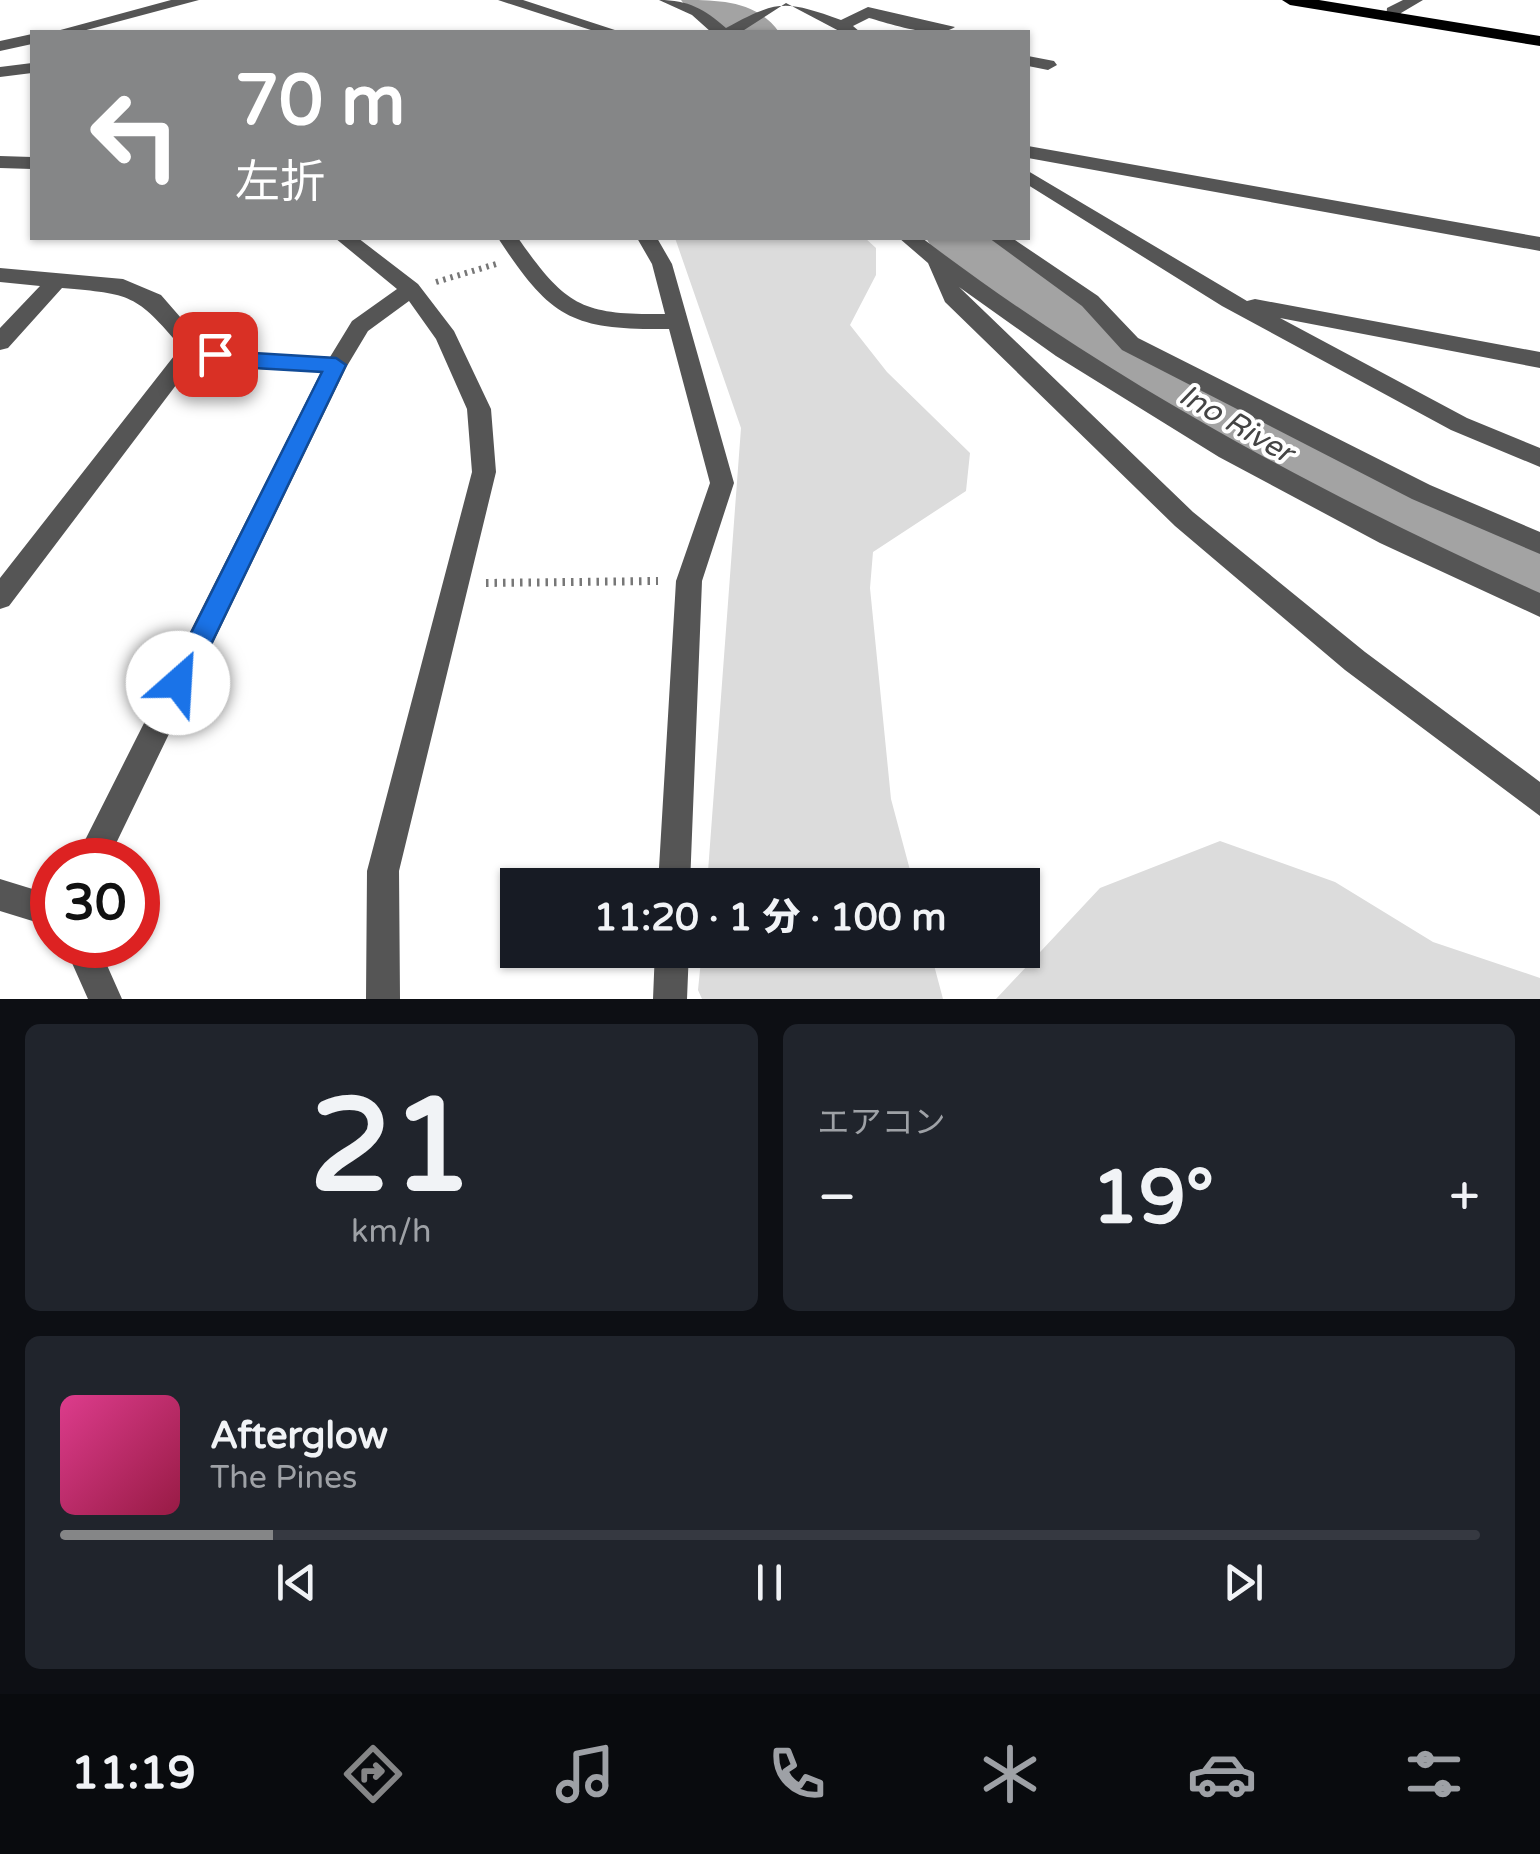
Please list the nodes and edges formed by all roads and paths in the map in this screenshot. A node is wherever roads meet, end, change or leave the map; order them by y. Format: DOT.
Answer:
graph roads {
  1 [pos="191,0"];
  2 [pos="506,0"];
  3 [pos="667,0"];
  4 [pos="780,0"];
  5 [pos="792,0"];
  6 [pos="1290,0"];
  7 [pos="1415,0"];
  8 [pos="1392,17"];
  9 [pos="947,27"];
  10 [pos="847,29"];
  11 [pos="69,30"];
  12 [pos="606,30"];
  13 [pos="718,30"];
  14 [pos="735,30"];
  15 [pos="30,38"];
  16 [pos="1540,41"];
  17 [pos="0,46"];
  18 [pos="1030,61"];
  19 [pos="1048,65"];
  20 [pos="30,68"];
  21 [pos="2,75"];
  22 [pos="1030,152"];
  23 [pos="0,162"];
  24 [pos="30,163"];
  25 [pos="1030,179"];
  26 [pos="347,240"];
  27 [pos="649,240"];
  28 [pos="912,240"];
  29 [pos="1001,240"];
  30 [pos="1540,244"];
  31 [pos="514,247"];
  32 [pos="937,260"];
  33 [pos="0,275"];
  34 [pos="58,278"];
  35 [pos="411,289"];
  36 [pos="1230,301"];
  37 [pos="677,321"];
  38 [pos="0,342"];
  39 [pos="193,347"];
  40 [pos="1540,360"];
  41 [pos="336,365"];
  42 [pos="1540,458"];
  43 [pos="1540,543"];
  44 [pos="689,581"];
  45 [pos="456,584"];
  46 [pos="0,598"];
  47 [pos="1540,604"];
  48 [pos="1540,801"];
  49 [pos="102,838"];
  50 [pos="675,868"];
  51 [pos="0,895"];
  52 [pos="30,904"];
  53 [pos="91,968"];
  54 [pos="671,968"];
  55 [pos="106,999"];
  56 [pos="383,999"];
  57 [pos="670,999"];
  1 -- 11 [label="street"];
  2 -- 12 [label="street"];
  3 -- 13 [label="street"];
  4 -- 14 [label="street"];
  5 -- 10 [label="street"];
  6 -- 8 [label="main road"];
  7 -- 8 [label="street"];
  8 -- 16 [label="main road"];
  9 -- 10 [label="street"];
  15 -- 17 [label="street"];
  18 -- 19 [label="street"];
  20 -- 21 [label="street"];
  22 -- 30 [label="street"];
  23 -- 24 [label="street"];
  25 -- 36 [label="street"];
  26 -- 35 [label="street"];
  27 -- 37 [label="street"];
  28 -- 32 [label="street"];
  29 -- 43 [label="street"];
  31 -- 35 [label="path"];
  31 -- 37 [label="street"];
  32 -- 47 [label="street"];
  32 -- 48 [label="street"];
  33 -- 34 [label="street"];
  34 -- 38 [label="street"];
  34 -- 39 [label="street"];
  35 -- 41 [label="street"];
  35 -- 45 [label="street"];
  36 -- 40 [label="street"];
  36 -- 42 [label="street"];
  37 -- 44 [label="street"];
  39 -- 41 [label="street"];
  39 -- 46 [label="street"];
  41 -- 49 [label="street"];
  44 -- 45 [label="path"];
  44 -- 50 [label="street"];
  45 -- 56 [label="street"];
  51 -- 52 [label="street"];
  53 -- 55 [label="street"];
  54 -- 57 [label="street"];
}
